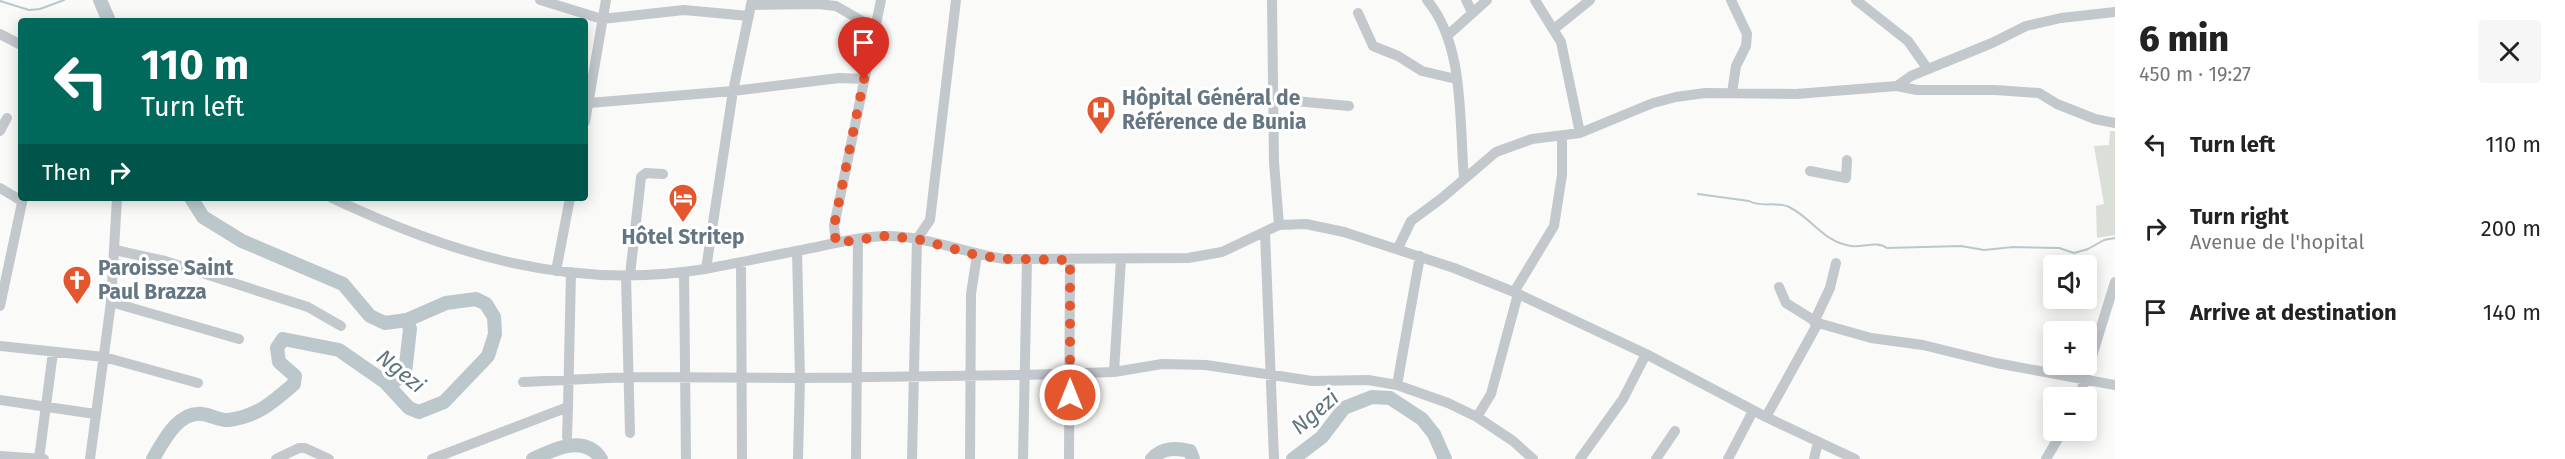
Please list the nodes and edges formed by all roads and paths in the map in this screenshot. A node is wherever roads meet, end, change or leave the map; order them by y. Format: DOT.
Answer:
graph roads {
  1 [pos="540,0"];
  2 [pos="606,0"];
  3 [pos="881,0"];
  4 [pos="956,0"];
  5 [pos="1272,0"];
  6 [pos="1427,0"];
  7 [pos="1466,0"];
  8 [pos="1487,0"];
  9 [pos="1535,0"];
  10 [pos="1590,0"];
  11 [pos="1731,0"];
  12 [pos="1856,0"];
  13 [pos="685,5"];
  14 [pos="750,7"];
  15 [pos="1472,12"];
  16 [pos="2115,12"];
  17 [pos="1358,13"];
  18 [pos="602,19"];
  19 [pos="876,29"];
  20 [pos="1554,29"];
  21 [pos="0,34"];
  22 [pos="1448,35"];
  23 [pos="18,43"];
  24 [pos="1928,69"];
  25 [pos="1456,78"];
  26 [pos="864,79"];
  27 [pos="1897,86"];
  28 [pos="733,91"];
  29 [pos="1732,93"];
  30 [pos="1272,99"];
  31 [pos="589,103"];
  32 [pos="1349,106"];
  33 [pos="588,108"];
  34 [pos="7,118"];
  35 [pos="2115,123"];
  36 [pos="0,131"];
  37 [pos="1580,133"];
  38 [pos="1562,136"];
  39 [pos="1847,160"];
  40 [pos="1810,171"];
  41 [pos="663,174"];
  42 [pos="1464,178"];
  43 [pos="0,188"];
  44 [pos="18,198"];
  45 [pos="22,201"];
  46 [pos="117,201"];
  47 [pos="340,201"];
  48 [pos="569,201"];
  49 [pos="1279,225"];
  50 [pos="1265,233"];
  51 [pos="858,239"];
  52 [pos="917,239"];
  53 [pos="836,243"];
  54 [pos="1398,248"];
  55 [pos="115,250"];
  56 [pos="797,250"];
  57 [pos="976,255"];
  58 [pos="1420,256"];
  59 [pos="1120,259"];
  60 [pos="1027,260"];
  61 [pos="1070,260"];
  62 [pos="741,262"];
  63 [pos="1836,263"];
  64 [pos="706,269"];
  65 [pos="556,271"];
  66 [pos="571,272"];
  67 [pos="684,272"];
  68 [pos="628,275"];
  69 [pos="2115,282"];
  70 [pos="1779,287"];
  71 [pos="1516,293"];
  72 [pos="111,302"];
  73 [pos="0,306"];
  74 [pos="1816,323"];
  75 [pos="341,327"];
  76 [pos="239,339"];
  77 [pos="0,346"];
  78 [pos="53,352"];
  79 [pos="1646,354"];
  80 [pos="104,357"];
  81 [pos="1114,372"];
  82 [pos="1070,373"];
  83 [pos="1269,373"];
  84 [pos="971,375"];
  85 [pos="1025,375"];
  86 [pos="914,376"];
  87 [pos="629,377"];
  88 [pos="857,377"];
  89 [pos="685,378"];
  90 [pos="742,378"];
  91 [pos="800,378"];
  92 [pos="568,379"];
  93 [pos="2086,380"];
  94 [pos="522,382"];
  95 [pos="198,383"];
  96 [pos="1396,385"];
  97 [pos="2115,385"];
  98 [pos="2083,387"];
  99 [pos="0,400"];
  100 [pos="45,406"];
  101 [pos="568,407"];
  102 [pos="1753,411"];
  103 [pos="96,414"];
  104 [pos="1477,417"];
  105 [pos="1766,417"];
  106 [pos="1675,431"];
  107 [pos="630,433"];
  108 [pos="567,437"];
  109 [pos="2057,441"];
  110 [pos="1818,442"];
  111 [pos="0,456"];
  112 [pos="39,459"];
  113 [pos="44,459"];
  114 [pos="90,459"];
  115 [pos="276,459"];
  116 [pos="329,459"];
  117 [pos="432,459"];
  118 [pos="686,459"];
  119 [pos="742,459"];
  120 [pos="798,459"];
  121 [pos="856,459"];
  122 [pos="912,459"];
  123 [pos="970,459"];
  124 [pos="1023,459"];
  125 [pos="1069,459"];
  126 [pos="1274,459"];
  127 [pos="1533,459"];
  128 [pos="1580,459"];
  129 [pos="1656,459"];
  130 [pos="1728,459"];
  131 [pos="1814,459"];
  132 [pos="1855,459"];
  133 [pos="2046,459"];
  1 -- 18 [label="street"];
  2 -- 18 [label="street"];
  3 -- 19 [label="street"];
  4 -- 52 [label="street"];
  5 -- 30 [label="street"];
  6 -- 22 [label="street"];
  7 -- 15 [label="street"];
  8 -- 15 [label="street"];
  9 -- 20 [label="street"];
  10 -- 20 [label="street"];
  11 -- 29 [label="street"];
  12 -- 24 [label="street"];
  13 -- 14 [label="street"];
  13 -- 18 [label="street"];
  14 -- 19 [label="street"];
  14 -- 28 [label="street"];
  15 -- 22 [label="street"];
  16 -- 24 [label="street"];
  17 -- 25 [label="street"];
  18 -- 31 [label="street"];
  19 -- 26 [label="street"];
  20 -- 37 [label="street"];
  21 -- 23 [label="street"];
  22 -- 25 [label="street"];
  24 -- 27 [label="street"];
  25 -- 42 [label="street"];
  26 -- 28 [label="street"];
  26 -- 53 [label="street"];
  27 -- 29 [label="street"];
  27 -- 35 [label="street"];
  28 -- 31 [label="street"];
  28 -- 64 [label="street"];
  29 -- 37 [label="street"];
  30 -- 32 [label="street"];
  30 -- 49 [label="street"];
  31 -- 33 [label="street"];
  34 -- 36 [label="street"];
  37 -- 38 [label="street"];
  38 -- 42 [label="street"];
  38 -- 71 [label="street"];
  39 -- 40 [label="street"];
  41 -- 68 [label="street"];
  42 -- 54 [label="street"];
  43 -- 44 [label="street"];
  45 -- 73 [label="street"];
  46 -- 55 [label="street"];
  47 -- 65 [label="street"];
  48 -- 65 [label="street"];
  49 -- 50 [label="street"];
  49 -- 54 [label="street"];
  50 -- 59 [label="street"];
  50 -- 83 [label="street"];
  51 -- 52 [label="street"];
  51 -- 53 [label="street"];
  51 -- 88 [label="street"];
  52 -- 57 [label="street"];
  52 -- 86 [label="street"];
  53 -- 56 [label="street"];
  54 -- 58 [label="street"];
  55 -- 72 [label="street"];
  55 -- 75 [label="street"];
  56 -- 62 [label="street"];
  56 -- 91 [label="street"];
  57 -- 60 [label="street"];
  57 -- 84 [label="street"];
  58 -- 71 [label="street"];
  58 -- 96 [label="street"];
  59 -- 61 [label="street"];
  59 -- 81 [label="street"];
  60 -- 61 [label="street"];
  60 -- 85 [label="street"];
  61 -- 82 [label="street"];
  62 -- 64 [label="street"];
  62 -- 90 [label="street"];
  63 -- 74 [label="street"];
  64 -- 67 [label="street"];
  65 -- 66 [label="street"];
  66 -- 68 [label="street"];
  66 -- 92 [label="street"];
  67 -- 68 [label="street"];
  67 -- 89 [label="street"];
  68 -- 87 [label="street"];
  69 -- 93 [label="street"];
  70 -- 74 [label="street"];
  71 -- 79 [label="street"];
  71 -- 104 [label="street"];
  72 -- 76 [label="street"];
  72 -- 80 [label="street"];
  74 -- 93 [label="street"];
  74 -- 105 [label="street"];
  77 -- 78 [label="street"];
  78 -- 80 [label="street"];
  78 -- 100 [label="street"];
  79 -- 102 [label="street"];
  79 -- 128 [label="street"];
  80 -- 95 [label="street"];
  80 -- 103 [label="street"];
  81 -- 82 [label="street"];
  81 -- 83 [label="street"];
  82 -- 85 [label="street"];
  82 -- 125 [label="street"];
  83 -- 96 [label="street"];
  83 -- 126 [label="street"];
  84 -- 85 [label="street"];
  84 -- 86 [label="street"];
  84 -- 123 [label="street"];
  85 -- 124 [label="street"];
  86 -- 88 [label="street"];
  86 -- 122 [label="street"];
  87 -- 89 [label="street"];
  87 -- 92 [label="street"];
  87 -- 107 [label="street"];
  88 -- 91 [label="street"];
  88 -- 121 [label="street"];
  89 -- 90 [label="street"];
  89 -- 118 [label="street"];
  90 -- 91 [label="street"];
  90 -- 119 [label="street"];
  91 -- 120 [label="street"];
  92 -- 94 [label="street"];
  92 -- 101 [label="street"];
  93 -- 97 [label="street"];
  93 -- 98 [label="street"];
  96 -- 104 [label="street"];
  99 -- 100 [label="street"];
  100 -- 103 [label="street"];
  100 -- 112 [label="street"];
  101 -- 108 [label="street"];
  101 -- 117 [label="street"];
  102 -- 105 [label="street"];
  102 -- 130 [label="street"];
  103 -- 114 [label="street"];
  104 -- 127 [label="street"];
  105 -- 110 [label="street"];
  106 -- 129 [label="street"];
  109 -- 133 [label="street"];
  110 -- 131 [label="street"];
  110 -- 132 [label="street"];
  111 -- 112 [label="street"];
  112 -- 113 [label="street"];
  115 -- 116 [label="street"];
}
